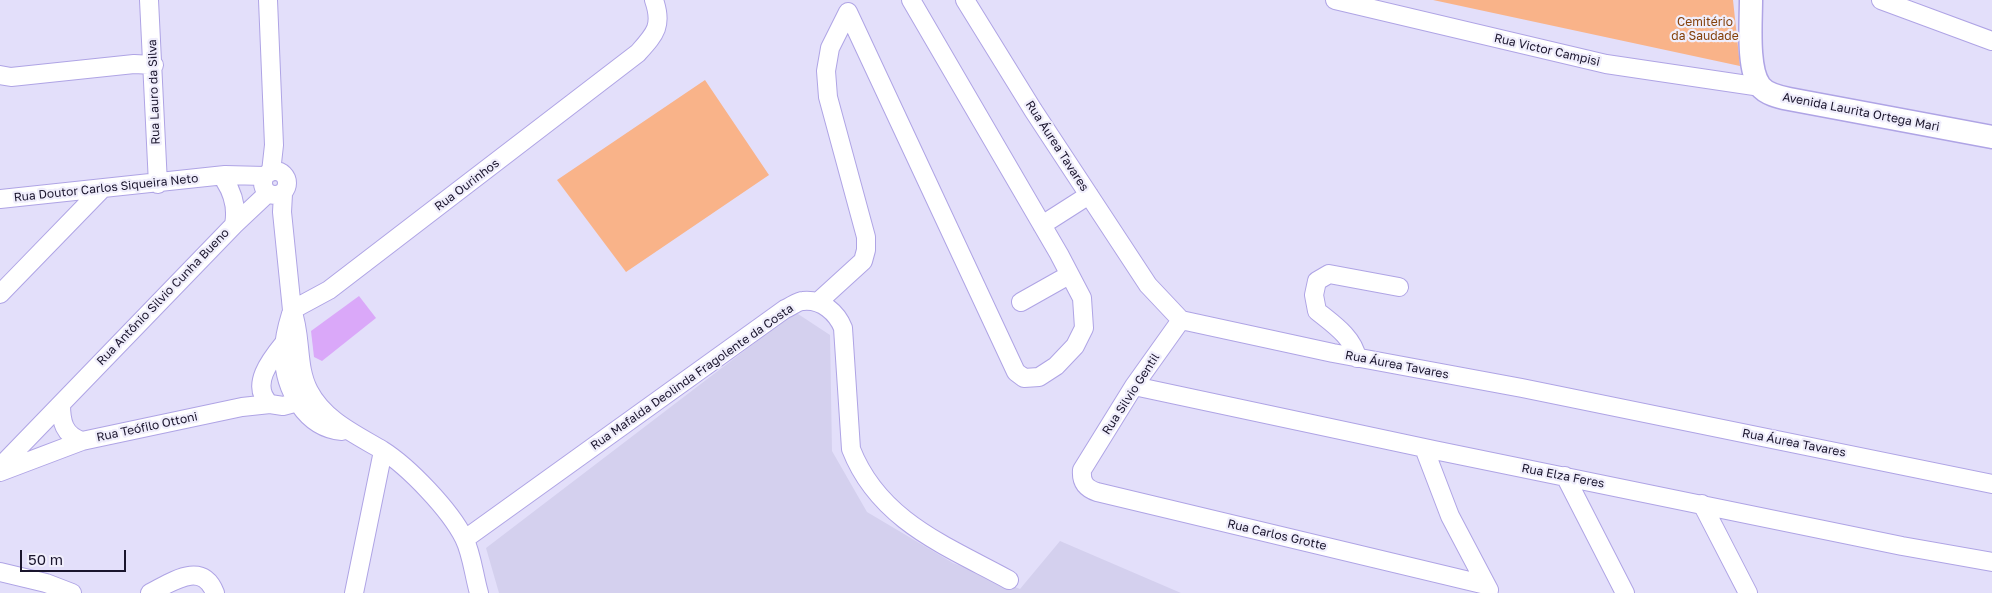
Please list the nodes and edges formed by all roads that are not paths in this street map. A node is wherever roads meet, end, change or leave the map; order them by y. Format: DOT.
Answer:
graph roads {
  1 [pos="149,0"];
  2 [pos="268,0"];
  3 [pos="654,0"];
  4 [pos="911,0"];
  5 [pos="965,0"];
  6 [pos="1335,0"];
  7 [pos="1751,0"];
  8 [pos="1881,0"];
  9 [pos="853,6"];
  10 [pos="1992,40"];
  11 [pos="154,65"];
  12 [pos="0,75"];
  13 [pos="1761,88"];
  14 [pos="1992,137"];
  15 [pos="219,180"];
  16 [pos="158,184"];
  17 [pos="273,184"];
  18 [pos="101,190"];
  19 [pos="1089,194"];
  20 [pos="0,199"];
  21 [pos="234,225"];
  22 [pos="1042,225"];
  23 [pos="1069,275"];
  24 [pos="1400,287"];
  25 [pos="0,294"];
  26 [pos="818,302"];
  27 [pos="1021,302"];
  28 [pos="292,310"];
  29 [pos="1181,320"];
  30 [pos="292,347"];
  31 [pos="1357,358"];
  32 [pos="1134,386"];
  33 [pos="298,402"];
  34 [pos="61,404"];
  35 [pos="270,404"];
  36 [pos="347,431"];
  37 [pos="82,441"];
  38 [pos="1424,448"];
  39 [pos="383,451"];
  40 [pos="0,467"];
  41 [pos="1082,470"];
  42 [pos="0,472"];
  43 [pos="1565,476"];
  44 [pos="1992,484"];
  45 [pos="1702,504"];
  46 [pos="465,539"];
  47 [pos="1992,562"];
  48 [pos="0,572"];
  49 [pos="1009,580"];
  50 [pos="1489,589"];
  51 [pos="72,593"];
  52 [pos="150,593"];
  53 [pos="215,593"];
  54 [pos="354,593"];
  55 [pos="479,593"];
  56 [pos="1625,593"];
  57 [pos="1748,593"];
  1 -- 11 [label="street, Rua Lauro da Silva"];
  2 -- 17 [label="street"];
  3 -- 28 [label="street, Rua Ourinhos"];
  4 -- 22 [label="street"];
  5 -- 19 [label="street, Rua Áurea Tavares"];
  6 -- 13 [label="street, Rua Victor Campisi"];
  7 -- 13 [label="main road"];
  8 -- 10 [label="street"];
  9 -- 23 [label="street"];
  9 -- 26 [label="street"];
  11 -- 12 [label="street"];
  11 -- 16 [label="street, Rua Lauro da Silva"];
  13 -- 14 [label="main road, Avenida Laurita Ortega Mari"];
  15 -- 16 [label="street, Rua Doutor Carlos Siqueira Neto"];
  15 -- 17 [label="street, Rua Doutor Carlos Siqueira Neto"];
  15 -- 21 [label="street"];
  16 -- 18 [label="street, Rua Doutor Carlos Siqueira Neto"];
  17 -- 21 [label="street, Rua Antônio Silvio Cunha Bueno"];
  17 -- 28 [label="street"];
  18 -- 20 [label="street, Rua Doutor Carlos Siqueira Neto"];
  18 -- 25 [label="street"];
  19 -- 22 [label="street"];
  19 -- 29 [label="street, Rua Áurea Tavares"];
  21 -- 34 [label="street, Rua Antônio Silvio Cunha Bueno"];
  22 -- 23 [label="street"];
  23 -- 27 [label="street"];
  24 -- 31 [label="street"];
  26 -- 46 [label="street, Rua Mafalda Deolinda Fragolente da Costa"];
  26 -- 49 [label="street"];
  28 -- 30 [label="street"];
  29 -- 31 [label="street, Rua Áurea Tavares"];
  29 -- 32 [label="street, Rua Silvio Gentil"];
  30 -- 33 [label="street"];
  30 -- 35 [label="street"];
  30 -- 36 [label="street"];
  31 -- 44 [label="street, Rua Áurea Tavares"];
  32 -- 38 [label="street, Rua Elza Feres"];
  32 -- 41 [label="street, Rua Silvio Gentil"];
  33 -- 35 [label="street, Rua Teófilo Ottoni"];
  33 -- 36 [label="street"];
  34 -- 37 [label="street"];
  34 -- 40 [label="street, Rua Antônio Silvio Cunha Bueno"];
  35 -- 37 [label="street, Rua Teófilo Ottoni"];
  36 -- 39 [label="street"];
  37 -- 42 [label="street, Rua Teófilo Ottoni"];
  38 -- 43 [label="street, Rua Elza Feres"];
  38 -- 50 [label="street"];
  39 -- 46 [label="street"];
  39 -- 54 [label="street"];
  41 -- 50 [label="street, Rua Carlos Grotte"];
  43 -- 45 [label="street, Rua Elza Feres"];
  43 -- 56 [label="street"];
  45 -- 47 [label="street, Rua Elza Feres"];
  45 -- 57 [label="street"];
  46 -- 55 [label="street"];
  48 -- 51 [label="street"];
  52 -- 53 [label="street"];
}
